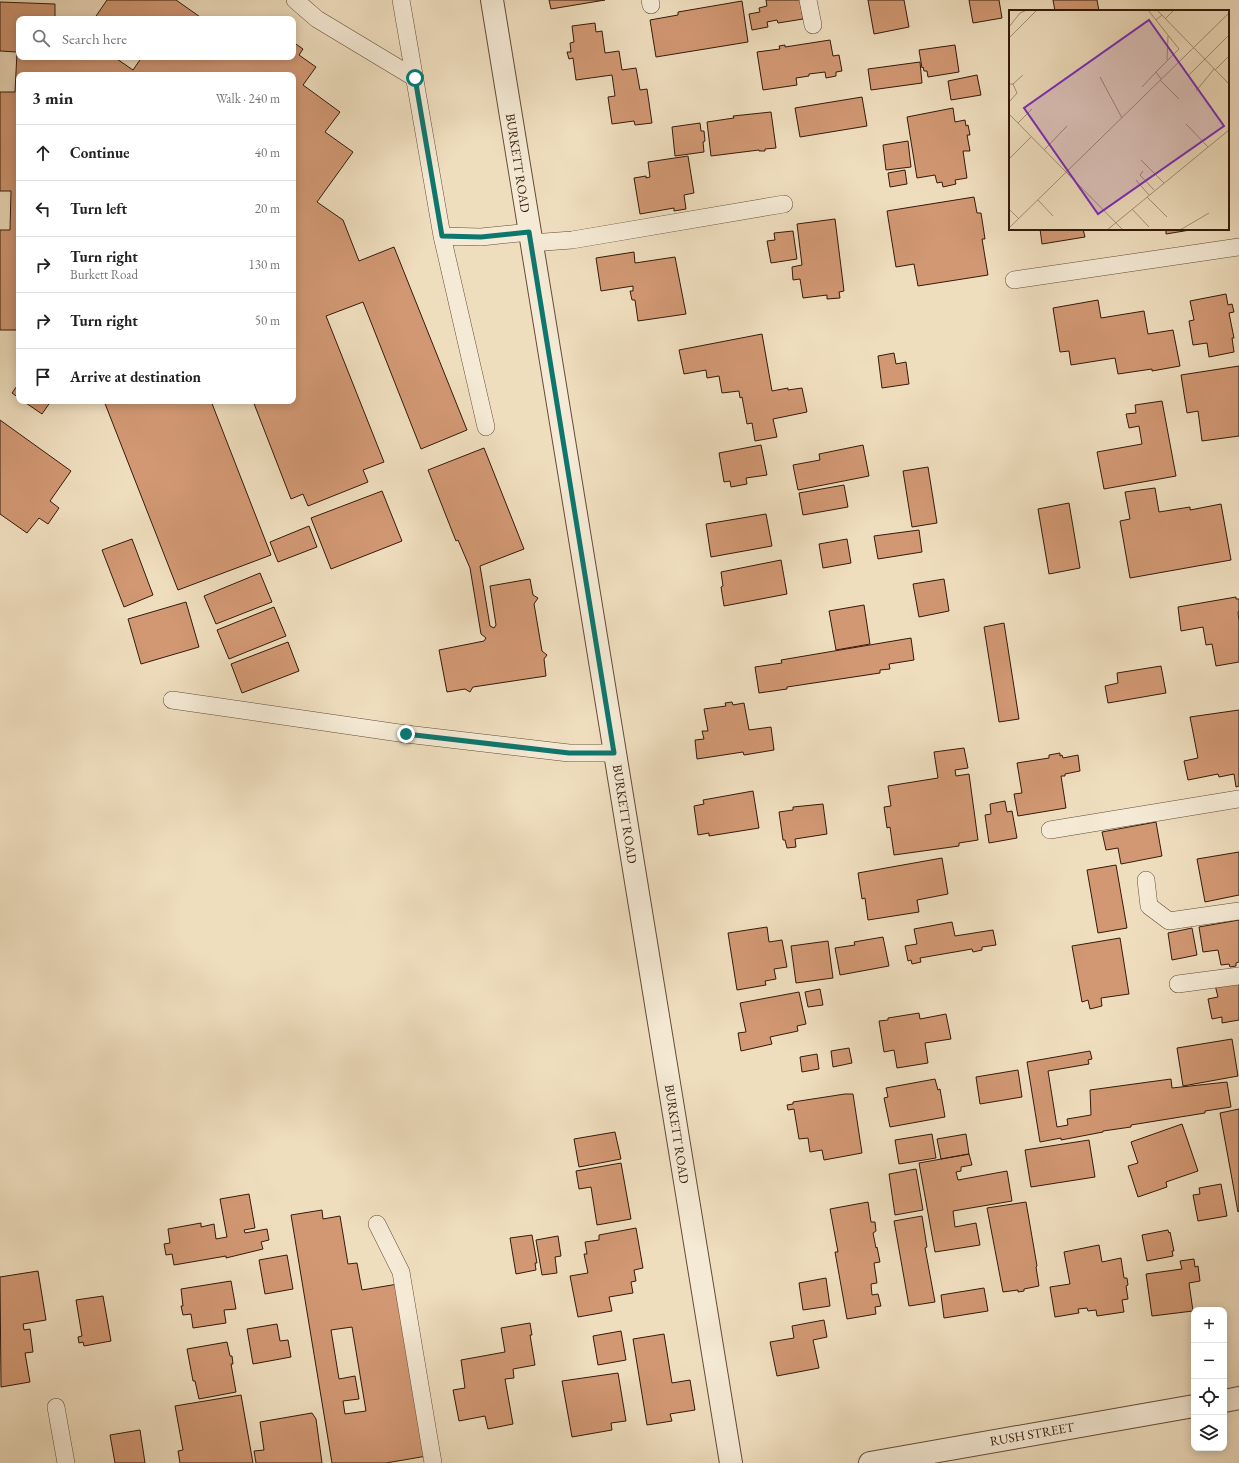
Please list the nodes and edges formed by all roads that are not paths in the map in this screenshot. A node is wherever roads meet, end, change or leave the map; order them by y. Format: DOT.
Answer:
graph roads {
  1 [pos="295,0"];
  2 [pos="401,0"];
  3 [pos="492,0"];
  4 [pos="808,0"];
  5 [pos="812,25"];
  6 [pos="415,78"];
  7 [pos="784,204"];
  8 [pos="442,236"];
  9 [pos="530,238"];
  10 [pos="1239,247"];
  11 [pos="1014,280"];
  12 [pos="486,427"];
  13 [pos="172,700"];
  14 [pos="614,753"];
  15 [pos="1239,799"];
  16 [pos="1050,830"];
  17 [pos="1146,880"];
  18 [pos="1239,911"];
  19 [pos="1239,976"];
  20 [pos="1178,984"];
  21 [pos="377,1224"];
  22 [pos="1239,1398"];
  23 [pos="1227,1400"];
  24 [pos="56,1407"];
  25 [pos="1191,1407"];
  26 [pos="66,1463"];
  27 [pos="433,1463"];
  28 [pos="731,1463"];
  29 [pos="870,1463"];
  1 -- 6 [label="lane"];
  2 -- 6 [label="lane"];
  3 -- 9 [label="street, BURKETT ROAD"];
  4 -- 5 [label="lane"];
  6 -- 8 [label="lane"];
  7 -- 9 [label="lane"];
  8 -- 9 [label="lane"];
  8 -- 12 [label="lane"];
  9 -- 14 [label="street, BURKETT ROAD"];
  10 -- 11 [label="lane"];
  13 -- 14 [label="lane"];
  14 -- 28 [label="street, BURKETT ROAD"];
  15 -- 16 [label="lane"];
  17 -- 18 [label="lane"];
  19 -- 20 [label="lane"];
  21 -- 27 [label="lane"];
  22 -- 23 [label="street"];
  24 -- 26 [label="lane"];
  25 -- 29 [label="street, RUSH STREET"];
}
